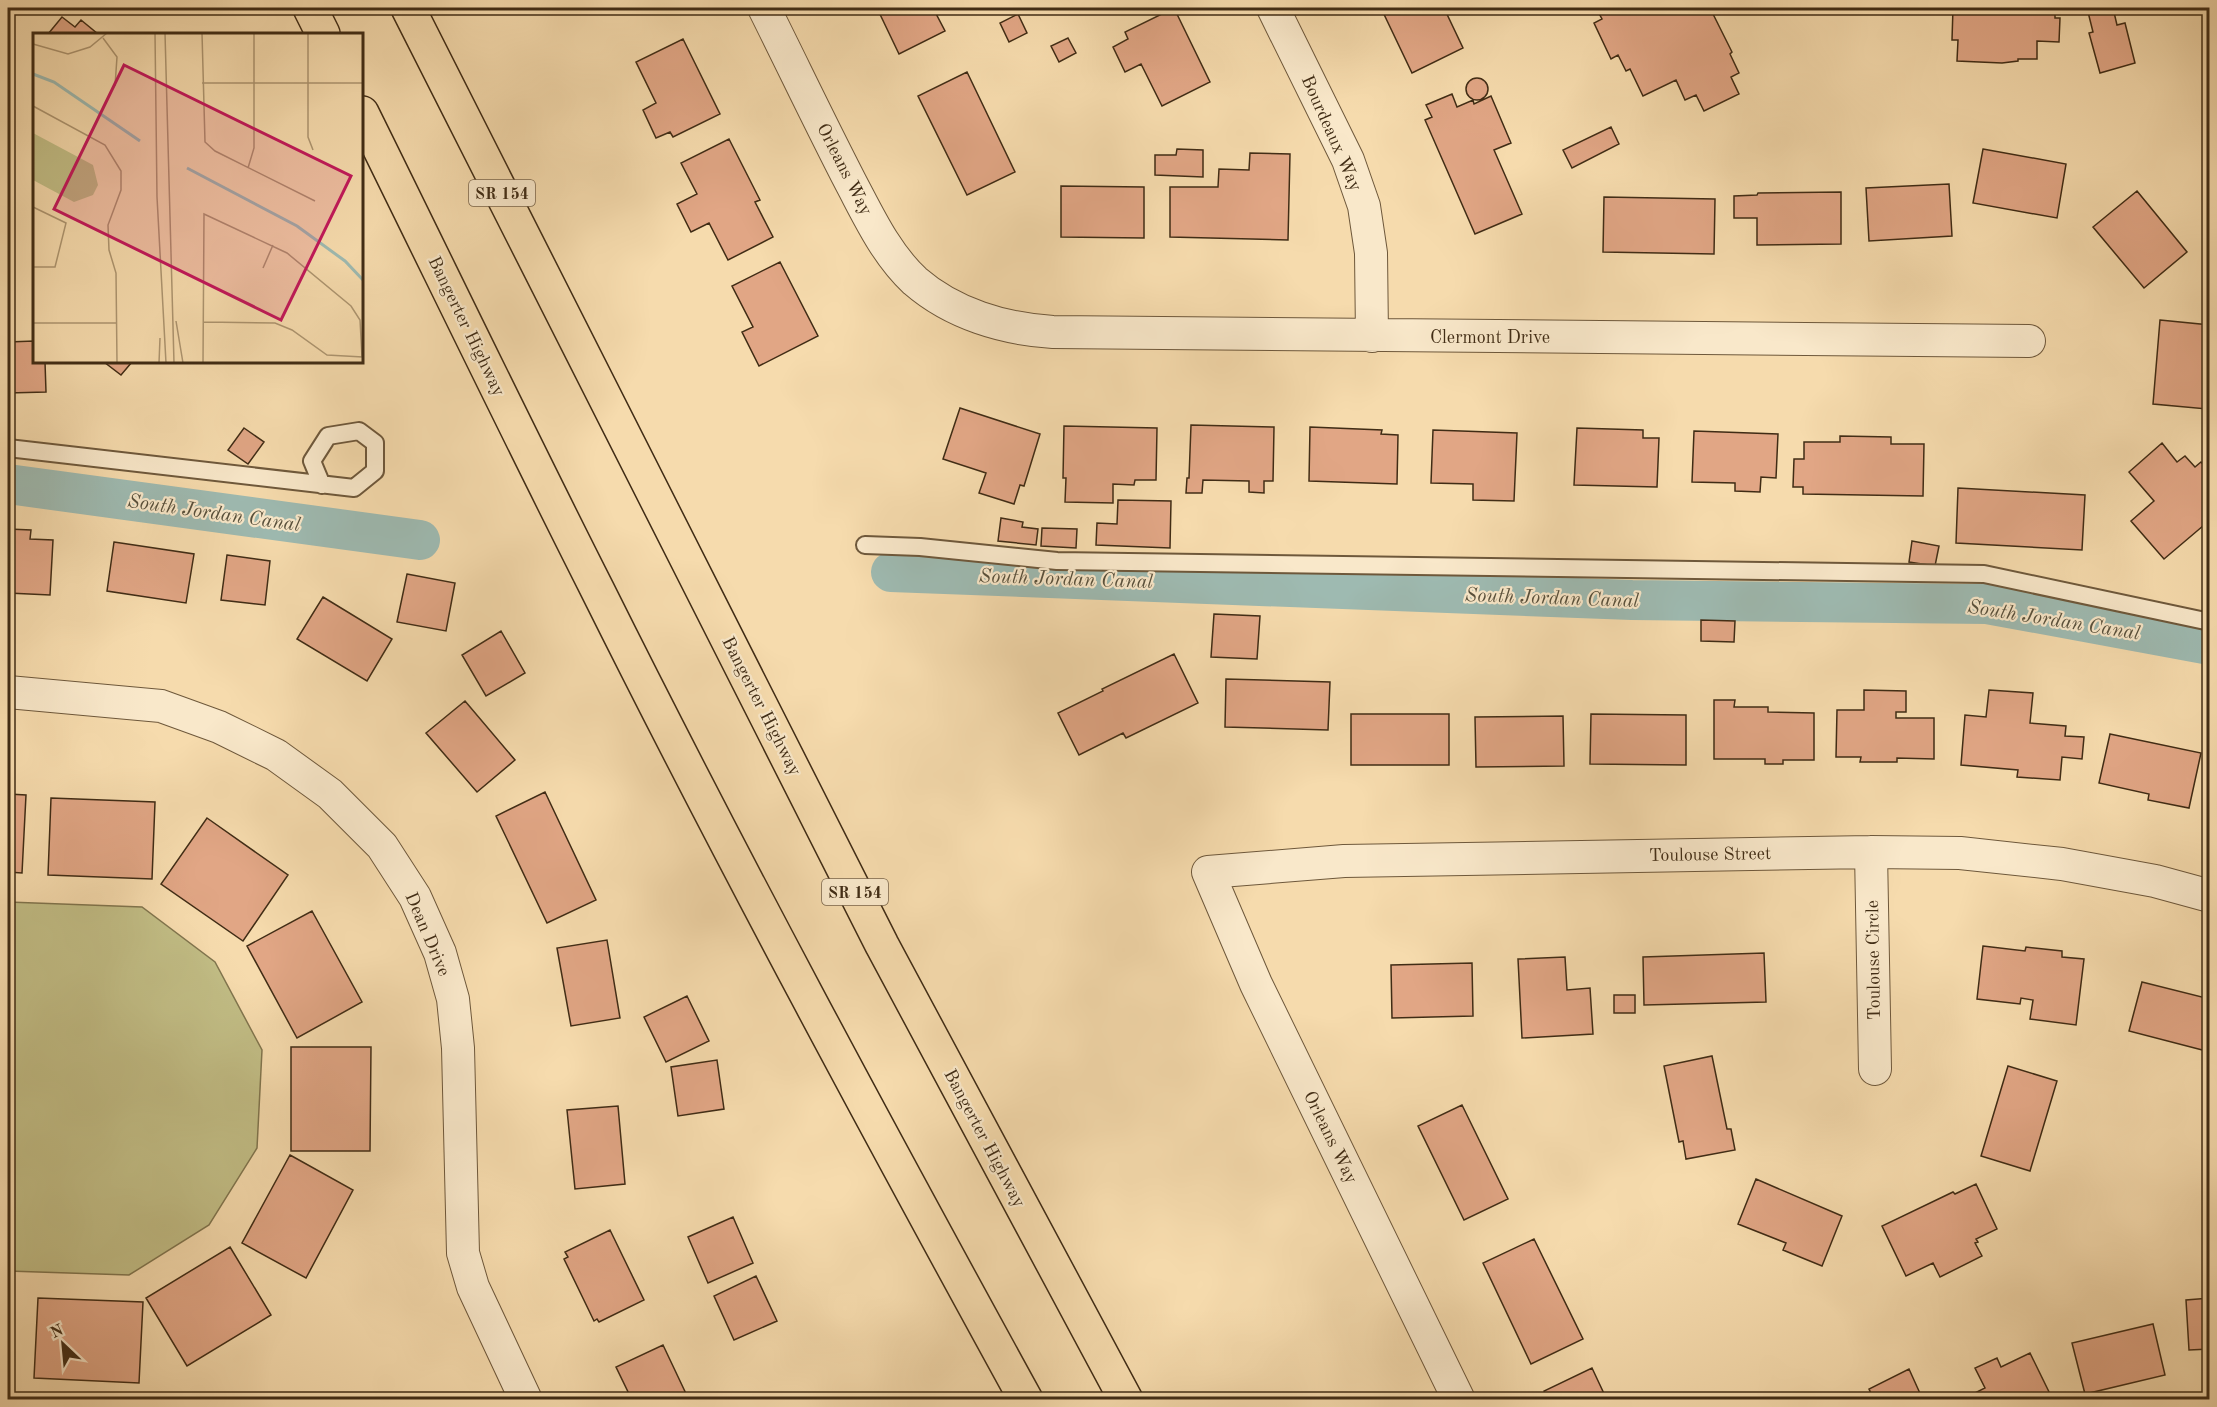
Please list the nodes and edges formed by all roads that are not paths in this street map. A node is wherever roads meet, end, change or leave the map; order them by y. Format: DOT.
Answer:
graph roads {
  1 [pos="310,8"];
  2 [pos="408,8"];
  3 [pos="764,8"];
  4 [pos="1273,8"];
  5 [pos="322,33"];
  6 [pos="363,115"];
  7 [pos="956,306"];
  8 [pos="1372,336"];
  9 [pos="2030,341"];
  10 [pos="8,448"];
  11 [pos="322,484"];
  12 [pos="865,545"];
  13 [pos="2210,621"];
  14 [pos="8,692"];
  15 [pos="1871,852"];
  16 [pos="1208,872"];
  17 [pos="2210,896"];
  18 [pos="1875,1069"];
  19 [pos="526,1400"];
  20 [pos="1026,1400"];
  21 [pos="1126,1400"];
  22 [pos="1459,1400"];
  1 -- 5 [label="highway"];
  2 -- 21 [label="highway, Bangerter Highway / SR 154"];
  3 -- 7 [label="street, Orleans Way"];
  4 -- 8 [label="street, Bourdeaux Way"];
  6 -- 20 [label="highway, Bangerter Highway"];
  7 -- 8 [label="street, Clermont Drive"];
  8 -- 9 [label="street, Clermont Drive"];
  10 -- 11 [label="lane"];
  12 -- 13 [label="lane"];
  14 -- 19 [label="street, Dean Drive"];
  15 -- 16 [label="street, Toulouse Street"];
  15 -- 17 [label="street, Toulouse Street"];
  15 -- 18 [label="street, Toulouse Circle"];
  16 -- 22 [label="street, Orleans Way"];
}
